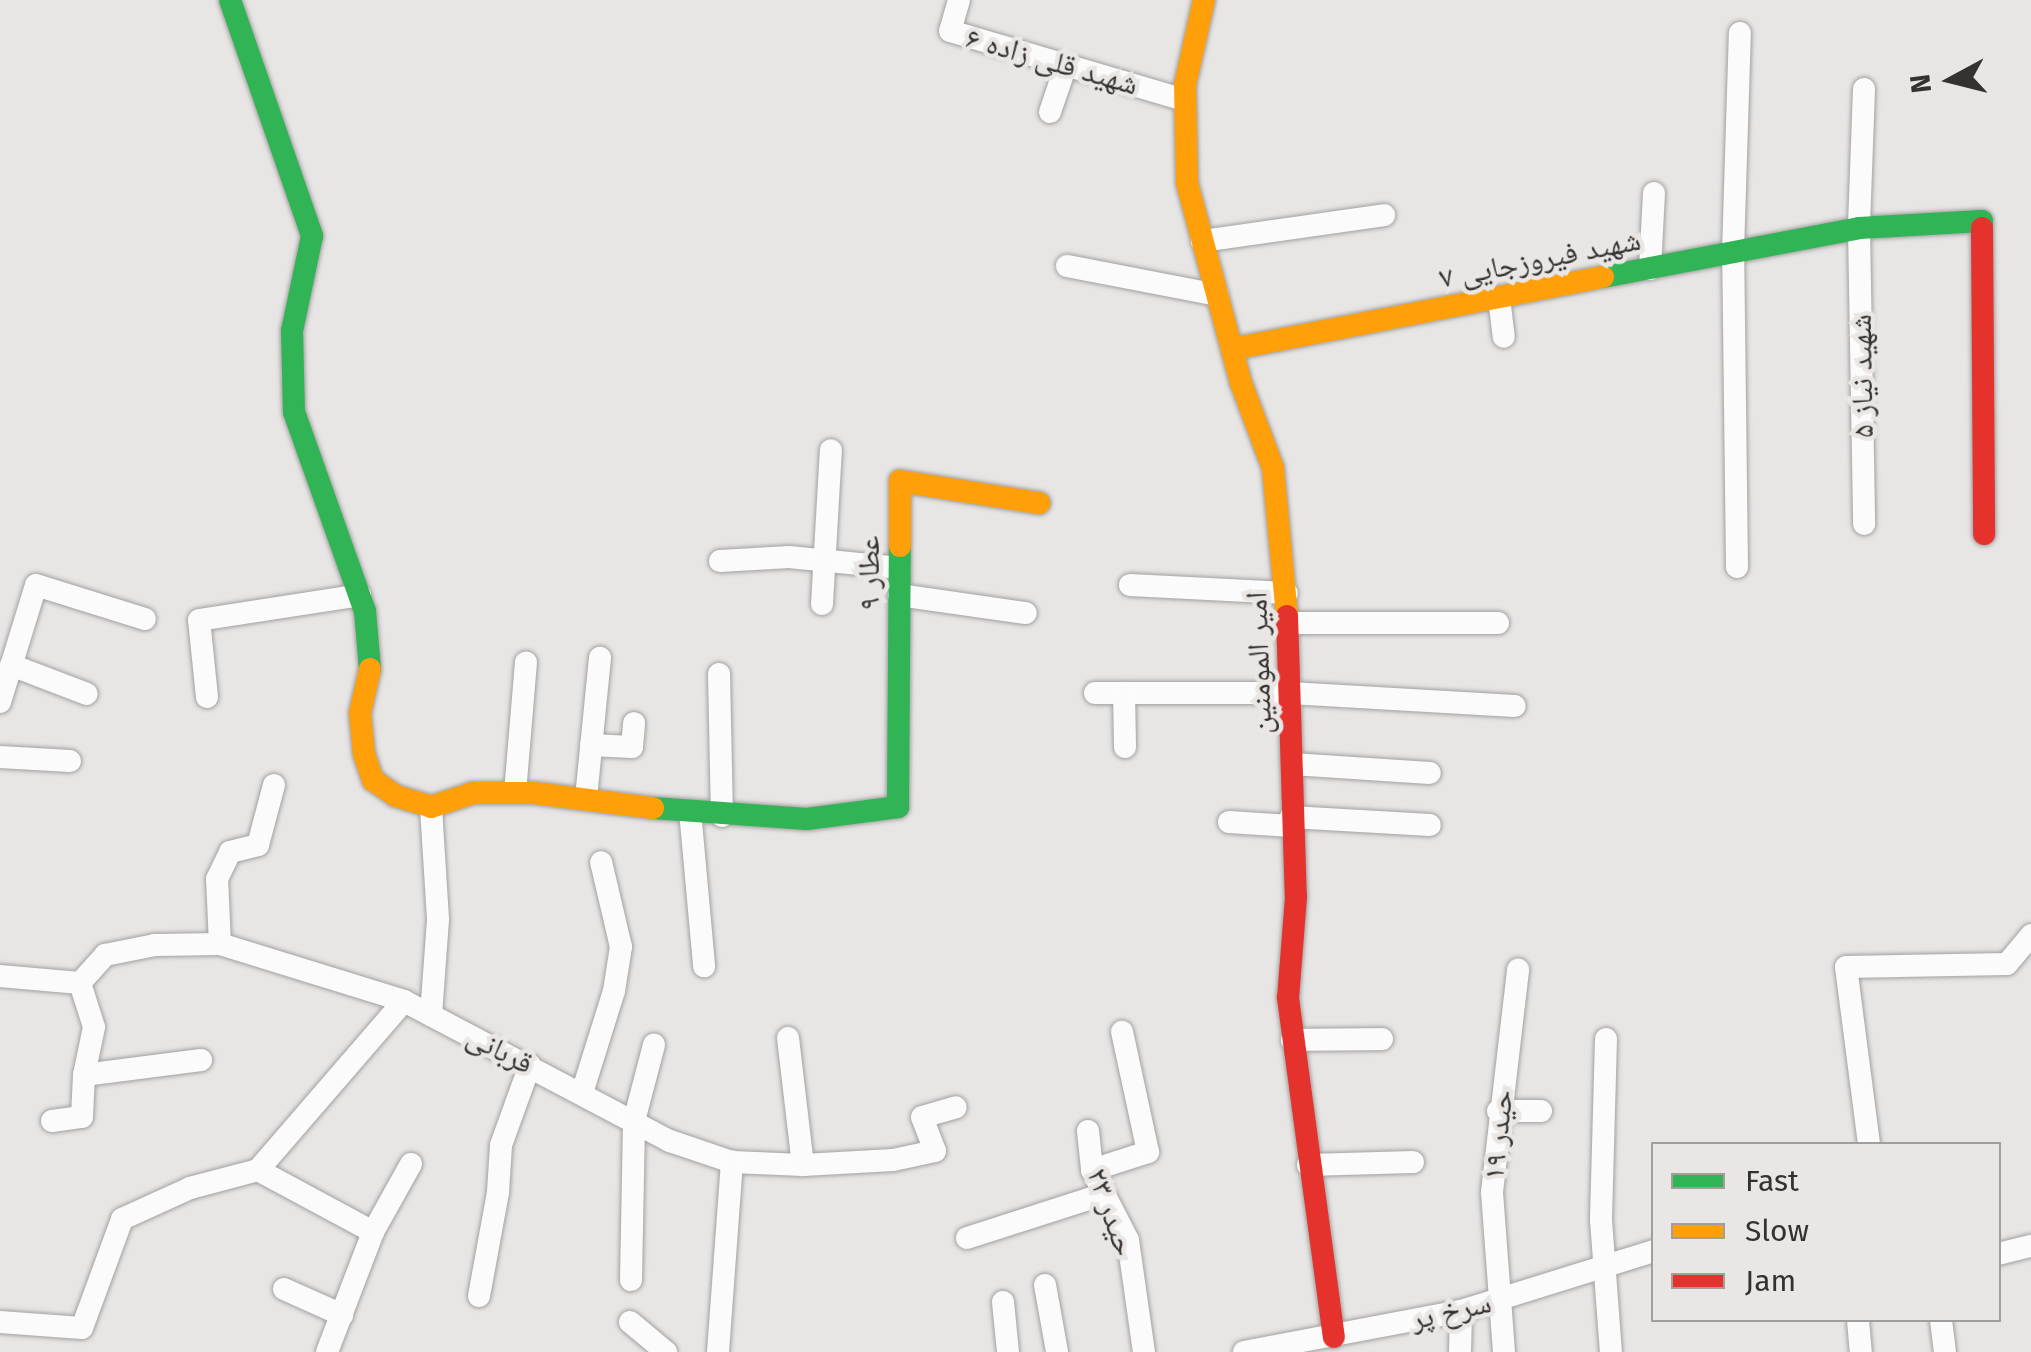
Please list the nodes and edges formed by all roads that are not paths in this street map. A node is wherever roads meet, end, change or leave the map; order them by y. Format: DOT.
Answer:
graph roads {
  1 [pos="230,0"];
  2 [pos="959,0"];
  3 [pos="1204,0"];
  4 [pos="1740,32"];
  5 [pos="1066,65"];
  6 [pos="1864,89"];
  7 [pos="1186,100"];
  8 [pos="1050,112"];
  9 [pos="1654,193"];
  10 [pos="1384,215"];
  11 [pos="1859,228"];
  12 [pos="1202,241"];
  13 [pos="1732,252"];
  14 [pos="1067,266"];
  15 [pos="1650,268"];
  16 [pos="1217,295"];
  17 [pos="1498,298"];
  18 [pos="1504,336"];
  19 [pos="1232,350"];
  20 [pos="831,450"];
  21 [pos="1040,503"];
  22 [pos="1864,524"];
  23 [pos="1984,534"];
  24 [pos="720,561"];
  25 [pos="826,561"];
  26 [pos="1737,567"];
  27 [pos="898,568"];
  28 [pos="1130,585"];
  29 [pos="1286,592"];
  30 [pos="360,595"];
  31 [pos="898,596"];
  32 [pos="822,604"];
  33 [pos="1026,613"];
  34 [pos="145,619"];
  35 [pos="1288,623"];
  36 [pos="1498,623"];
  37 [pos="600,658"];
  38 [pos="526,662"];
  39 [pos="11,665"];
  40 [pos="720,674"];
  41 [pos="1095,693"];
  42 [pos="87,694"];
  43 [pos="1124,694"];
  44 [pos="1290,694"];
  45 [pos="207,697"];
  46 [pos="0,702"];
  47 [pos="1515,706"];
  48 [pos="634,723"];
  49 [pos="592,745"];
  50 [pos="1124,748"];
  51 [pos="0,757"];
  52 [pos="70,761"];
  53 [pos="1292,764"];
  54 [pos="1430,773"];
  55 [pos="274,785"];
  56 [pos="515,793"];
  57 [pos="586,798"];
  58 [pos="432,807"];
  59 [pos="690,811"];
  60 [pos="722,816"];
  61 [pos="1229,822"];
  62 [pos="1291,822"];
  63 [pos="1430,825"];
  64 [pos="602,862"];
  65 [pos="2031,934"];
  66 [pos="220,944"];
  67 [pos="704,966"];
  68 [pos="1518,970"];
  69 [pos="0,976"];
  70 [pos="80,983"];
  71 [pos="404,1002"];
  72 [pos="431,1015"];
  73 [pos="1122,1032"];
  74 [pos="788,1038"];
  75 [pos="1382,1039"];
  76 [pos="1292,1040"];
  77 [pos="1606,1040"];
  78 [pos="654,1045"];
  79 [pos="200,1060"];
  80 [pos="530,1065"];
  81 [pos="84,1075"];
  82 [pos="582,1093"];
  83 [pos="956,1107"];
  84 [pos="1498,1111"];
  85 [pos="1541,1111"];
  86 [pos="52,1121"];
  87 [pos="634,1121"];
  88 [pos="1088,1131"];
  89 [pos="1869,1142"];
  90 [pos="732,1162"];
  91 [pos="1412,1162"];
  92 [pos="412,1164"];
  93 [pos="1308,1165"];
  94 [pos="803,1166"];
  95 [pos="258,1170"];
  96 [pos="1092,1170"];
  97 [pos="1101,1195"];
  98 [pos="373,1232"];
  99 [pos="968,1238"];
  100 [pos="2031,1246"];
  101 [pos="1651,1252"];
  102 [pos="2001,1253"];
  103 [pos="1602,1270"];
  104 [pos="631,1280"];
  105 [pos="1045,1285"];
  106 [pos="284,1289"];
  107 [pos="479,1296"];
  108 [pos="1500,1301"];
  109 [pos="1003,1302"];
  110 [pos="1462,1310"];
  111 [pos="342,1315"];
  112 [pos="0,1322"];
  113 [pos="630,1322"];
  114 [pos="1858,1322"];
  115 [pos="1941,1322"];
  116 [pos="1334,1337"];
  117 [pos="1250,1351"];
  118 [pos="329,1352"];
  119 [pos="666,1352"];
  120 [pos="718,1352"];
  121 [pos="1008,1352"];
  122 [pos="1057,1352"];
  123 [pos="1144,1352"];
  124 [pos="1460,1352"];
  125 [pos="1504,1352"];
  126 [pos="1610,1352"];
  127 [pos="1860,1352"];
  128 [pos="1945,1352"];
  1 -- 30 [label="street"];
  2 -- 5 [label="street, شهید قلی زاده ۶"];
  3 -- 7 [label="street, امیر المومنین"];
  4 -- 13 [label="street"];
  5 -- 7 [label="street, شهید قلی زاده ۶"];
  5 -- 8 [label="street"];
  6 -- 11 [label="street, شهید نیاز ۵"];
  7 -- 12 [label="street, امیر المومنین"];
  9 -- 15 [label="street"];
  10 -- 12 [label="street"];
  11 -- 13 [label="street, شهید فیروزجایی ۷"];
  11 -- 22 [label="street, شهید نیاز ۵"];
  11 -- 23 [label="street, شهید فیروزجایی ۷"];
  12 -- 16 [label="street, امیر المومنین"];
  13 -- 15 [label="street, شهید فیروزجایی ۷"];
  13 -- 26 [label="street"];
  14 -- 16 [label="street"];
  15 -- 17 [label="street, شهید فیروزجایی ۷"];
  16 -- 19 [label="street, امیر المومنین"];
  17 -- 18 [label="street"];
  17 -- 19 [label="street, شهید فیروزجایی ۷"];
  19 -- 29 [label="street, امیر المومنین"];
  20 -- 25 [label="street"];
  21 -- 27 [label="street, عطار ۹"];
  24 -- 25 [label="street"];
  25 -- 27 [label="street"];
  25 -- 32 [label="street"];
  27 -- 31 [label="street, عطار ۹"];
  28 -- 29 [label="street"];
  29 -- 35 [label="street, امیر المومنین"];
  30 -- 45 [label="street"];
  30 -- 58 [label="street"];
  31 -- 33 [label="street"];
  31 -- 60 [label="street, عطار ۹"];
  34 -- 39 [label="street"];
  35 -- 36 [label="street"];
  35 -- 44 [label="street, امیر المومنین"];
  37 -- 49 [label="street"];
  38 -- 56 [label="street"];
  39 -- 42 [label="street"];
  39 -- 46 [label="street"];
  40 -- 60 [label="street"];
  41 -- 43 [label="street"];
  43 -- 44 [label="street"];
  43 -- 50 [label="street"];
  44 -- 47 [label="street"];
  44 -- 53 [label="street, امیر المومنین"];
  48 -- 49 [label="street"];
  49 -- 57 [label="street"];
  51 -- 52 [label="street"];
  53 -- 54 [label="street"];
  53 -- 62 [label="street, امیر المومنین"];
  55 -- 66 [label="street"];
  56 -- 57 [label="street"];
  56 -- 58 [label="street"];
  57 -- 59 [label="street"];
  58 -- 72 [label="street"];
  59 -- 60 [label="street"];
  59 -- 67 [label="street"];
  61 -- 62 [label="street"];
  62 -- 63 [label="street"];
  62 -- 76 [label="street, امیر المومنین"];
  64 -- 82 [label="street"];
  65 -- 89 [label="street"];
  66 -- 70 [label="street, قربانی"];
  66 -- 71 [label="street, قربانی"];
  68 -- 84 [label="street, حیدر ۱۹"];
  69 -- 70 [label="street"];
  70 -- 81 [label="street"];
  71 -- 72 [label="street, قربانی"];
  71 -- 95 [label="street"];
  72 -- 80 [label="street, قربانی"];
  73 -- 96 [label="street"];
  74 -- 94 [label="street"];
  75 -- 76 [label="street"];
  76 -- 93 [label="street, امیر المومنین"];
  77 -- 103 [label="street"];
  78 -- 87 [label="street"];
  79 -- 81 [label="street"];
  80 -- 82 [label="street, قربانی"];
  80 -- 107 [label="street"];
  81 -- 86 [label="street"];
  82 -- 87 [label="street, قربانی"];
  83 -- 94 [label="street, قربانی"];
  84 -- 85 [label="street"];
  84 -- 108 [label="street, حیدر ۱۹"];
  87 -- 90 [label="street, قربانی"];
  87 -- 104 [label="street"];
  88 -- 96 [label="street, حیدر ۲۳"];
  90 -- 94 [label="street, قربانی"];
  90 -- 120 [label="street"];
  91 -- 93 [label="street"];
  92 -- 98 [label="street"];
  93 -- 116 [label="street, امیر المومنین"];
  95 -- 98 [label="street"];
  95 -- 112 [label="street"];
  96 -- 97 [label="street, حیدر ۲۳"];
  97 -- 99 [label="street"];
  97 -- 123 [label="street, حیدر ۲۳"];
  98 -- 111 [label="street"];
  100 -- 102 [label="street"];
  101 -- 103 [label="street, سرخ پر"];
  103 -- 108 [label="street, سرخ پر"];
  103 -- 126 [label="street"];
  105 -- 122 [label="street"];
  106 -- 111 [label="street"];
  108 -- 110 [label="street, سرخ پر"];
  108 -- 125 [label="street, حیدر ۱۹"];
  109 -- 121 [label="street"];
  110 -- 116 [label="street, سرخ پر"];
  110 -- 124 [label="street"];
  111 -- 118 [label="street"];
  113 -- 119 [label="street"];
  114 -- 127 [label="street"];
  115 -- 128 [label="street"];
  116 -- 117 [label="street, سرخ پر"];
}
